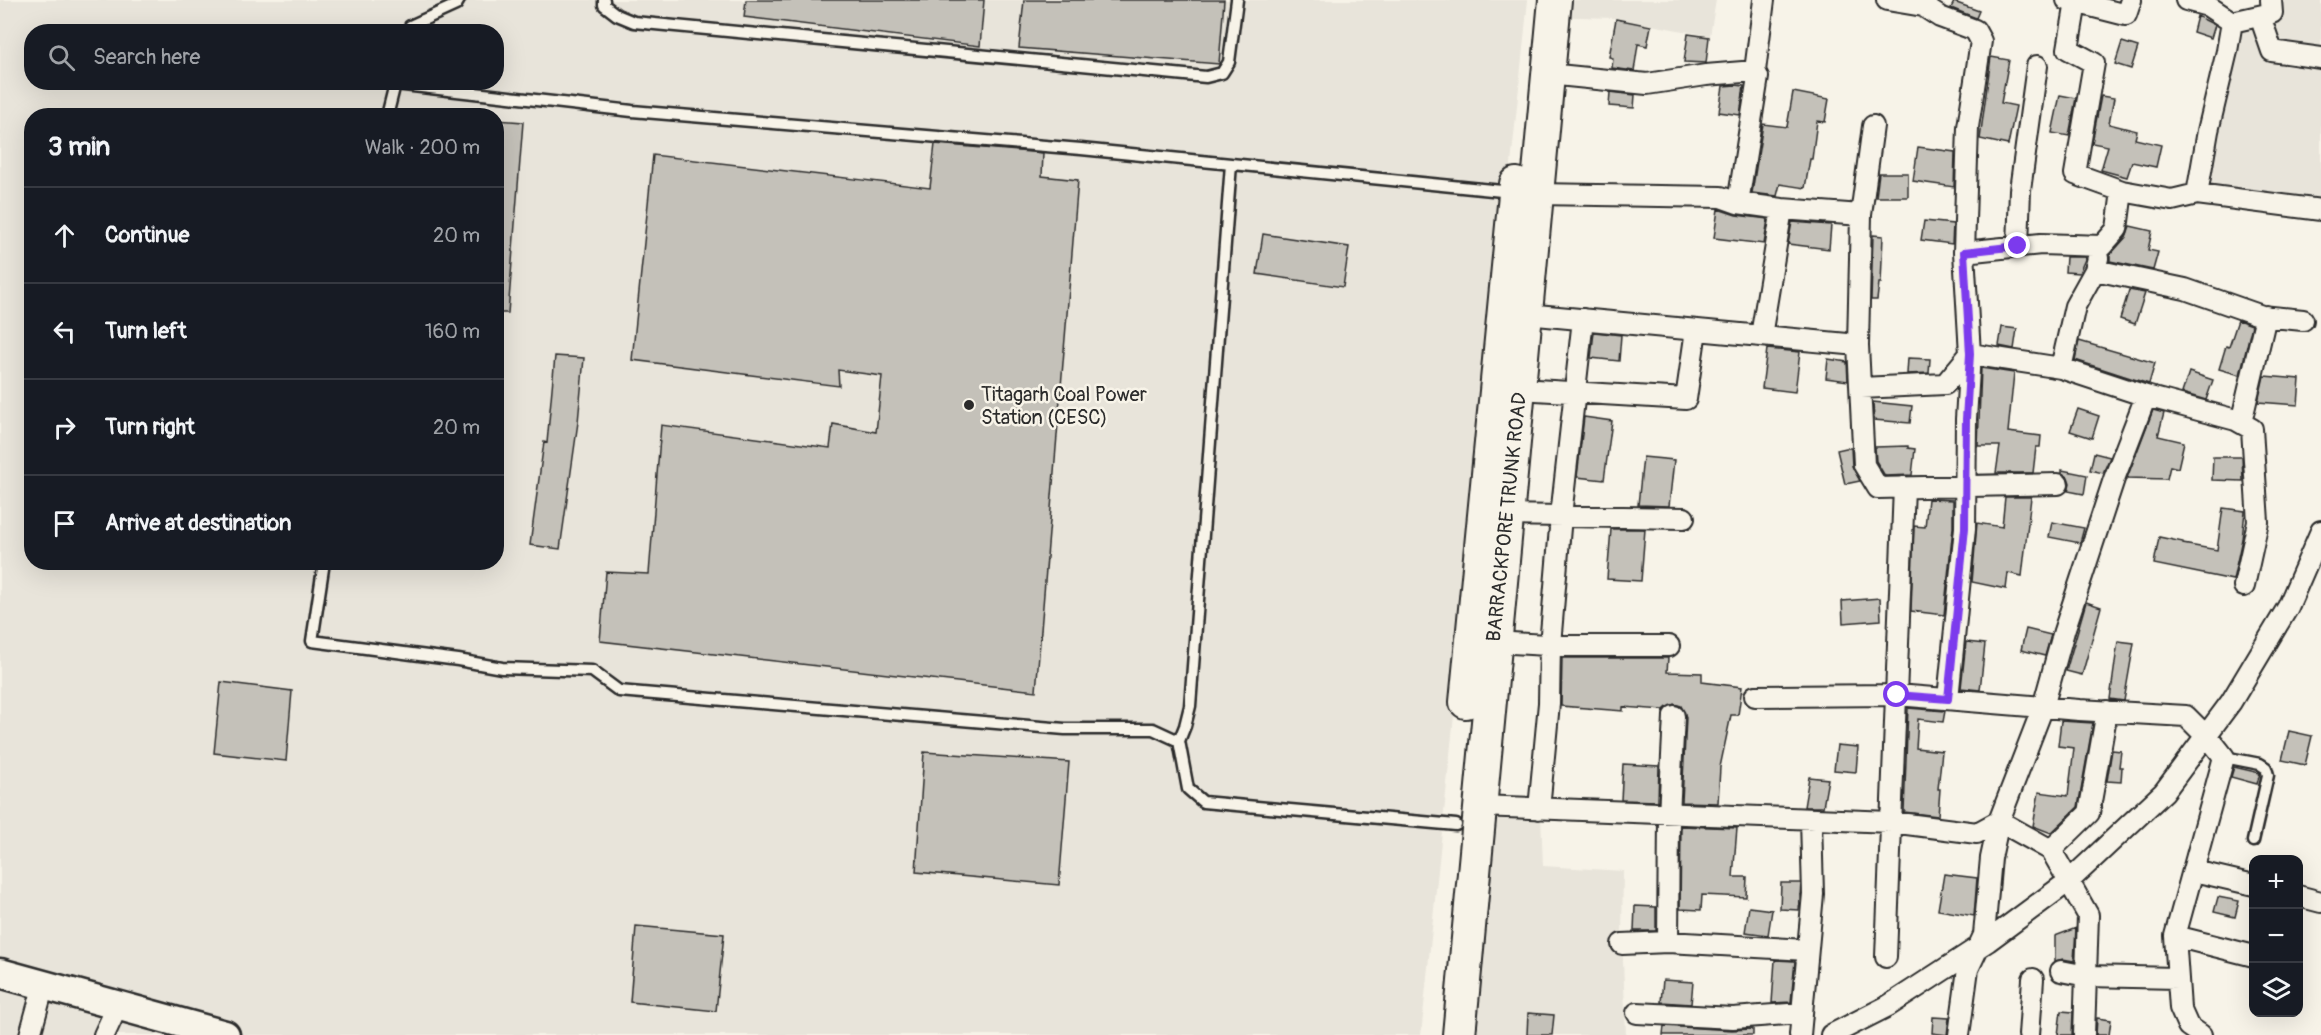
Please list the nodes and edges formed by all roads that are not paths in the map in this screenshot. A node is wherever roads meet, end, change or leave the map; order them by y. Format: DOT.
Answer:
graph roads {
  1 [pos="459,0"];
  2 [pos="604,0"];
  3 [pos="1236,0"];
  4 [pos="1534,0"];
  5 [pos="1555,0"];
  6 [pos="1764,0"];
  7 [pos="1887,0"];
  8 [pos="2131,0"];
  9 [pos="2186,0"];
  10 [pos="2072,1"];
  11 [pos="1941,8"];
  12 [pos="2266,8"];
  13 [pos="2232,22"];
  14 [pos="414,24"];
  15 [pos="2321,58"];
  16 [pos="2037,66"];
  17 [pos="1755,71"];
  18 [pos="1548,74"];
  19 [pos="393,90"];
  20 [pos="454,90"];
  21 [pos="389,108"];
  22 [pos="1873,126"];
  23 [pos="1231,164"];
  24 [pos="2122,191"];
  25 [pos="1525,193"];
  26 [pos="2197,194"];
  27 [pos="1738,203"];
  28 [pos="1782,209"];
  29 [pos="2321,210"];
  30 [pos="1861,214"];
  31 [pos="2018,246"];
  32 [pos="2102,246"];
  33 [pos="1964,252"];
  34 [pos="2095,270"];
  35 [pos="1526,314"];
  36 [pos="2266,316"];
  37 [pos="1583,319"];
  38 [pos="2303,320"];
  39 [pos="1696,330"];
  40 [pos="1761,336"];
  41 [pos="1858,345"];
  42 [pos="1970,354"];
  43 [pos="2061,368"];
  44 [pos="1519,388"];
  45 [pos="1861,388"];
  46 [pos="1576,392"];
  47 [pos="2146,396"];
  48 [pos="2241,423"];
  49 [pos="2058,484"];
  50 [pos="1967,486"];
  51 [pos="1904,487"];
  52 [pos="1507,515"];
  53 [pos="1561,516"];
  54 [pos="1684,518"];
  55 [pos="2321,531"];
  56 [pos="323,570"];
  57 [pos="2244,586"];
  58 [pos="1494,642"];
  59 [pos="1550,645"];
  60 [pos="1668,646"];
  61 [pos="1897,695"];
  62 [pos="1755,696"];
  63 [pos="1948,699"];
  64 [pos="2043,707"];
  65 [pos="2107,711"];
  66 [pos="1674,716"];
  67 [pos="2206,736"];
  68 [pos="1179,741"];
  69 [pos="2224,758"];
  70 [pos="1539,809"];
  71 [pos="1669,815"];
  72 [pos="1468,816"];
  73 [pos="1811,819"];
  74 [pos="1999,821"];
  75 [pos="1891,822"];
  76 [pos="2253,842"];
  77 [pos="2051,850"];
  78 [pos="2194,871"];
  79 [pos="2069,881"];
  80 [pos="2249,884"];
  81 [pos="2303,897"];
  82 [pos="2321,902"];
  83 [pos="2175,936"];
  84 [pos="1668,942"];
  85 [pos="1622,944"];
  86 [pos="1977,949"];
  87 [pos="1807,950"];
  88 [pos="2249,955"];
  89 [pos="1886,957"];
  90 [pos="2061,970"];
  91 [pos="0,973"];
  92 [pos="2087,976"];
  93 [pos="2176,978"];
  94 [pos="2032,979"];
  95 [pos="44,984"];
  96 [pos="118,1005"];
  97 [pos="1637,1013"];
  98 [pos="1802,1013"];
  99 [pos="30,1035"];
  100 [pos="104,1035"];
  101 [pos="225,1035"];
  102 [pos="1439,1035"];
  103 [pos="1459,1035"];
  104 [pos="1800,1035"];
  105 [pos="1831,1035"];
  106 [pos="1959,1035"];
  107 [pos="2029,1035"];
  108 [pos="2084,1035"];
  109 [pos="2201,1035"];
  1 -- 14 [label="lane"];
  2 -- 3 [label="lane"];
  4 -- 25 [label="main road, BARRACKPORE TRUNK ROAD"];
  5 -- 18 [label="main road, BARRACKPORE TRUNK ROAD"];
  6 -- 17 [label="street"];
  7 -- 11 [label="street"];
  8 -- 10 [label="street"];
  9 -- 13 [label="street"];
  10 -- 24 [label="street"];
  11 -- 33 [label="street"];
  12 -- 13 [label="street"];
  12 -- 15 [label="street"];
  13 -- 26 [label="street"];
  16 -- 31 [label="street"];
  17 -- 18 [label="street"];
  17 -- 27 [label="street"];
  18 -- 25 [label="main road, BARRACKPORE TRUNK ROAD"];
  19 -- 21 [label="lane"];
  20 -- 23 [label="lane"];
  22 -- 30 [label="street"];
  23 -- 25 [label="lane"];
  23 -- 68 [label="lane"];
  24 -- 26 [label="street"];
  24 -- 32 [label="street"];
  25 -- 27 [label="street"];
  25 -- 35 [label="main road, BARRACKPORE TRUNK ROAD"];
  25 -- 72 [label="main road, BARRACKPORE TRUNK ROAD"];
  26 -- 29 [label="street"];
  27 -- 28 [label="street"];
  28 -- 30 [label="street"];
  28 -- 40 [label="street"];
  30 -- 41 [label="street"];
  31 -- 32 [label="street"];
  31 -- 33 [label="street"];
  32 -- 34 [label="street"];
  33 -- 42 [label="street"];
  34 -- 36 [label="street"];
  34 -- 43 [label="street"];
  35 -- 37 [label="street"];
  35 -- 44 [label="main road, BARRACKPORE TRUNK ROAD"];
  36 -- 38 [label="street"];
  36 -- 48 [label="street"];
  37 -- 39 [label="street"];
  37 -- 46 [label="street"];
  39 -- 40 [label="street"];
  39 -- 46 [label="street"];
  40 -- 41 [label="street"];
  41 -- 45 [label="street"];
  42 -- 43 [label="street"];
  42 -- 45 [label="street"];
  42 -- 50 [label="street"];
  43 -- 47 [label="street"];
  44 -- 46 [label="street"];
  44 -- 52 [label="main road, BARRACKPORE TRUNK ROAD"];
  45 -- 51 [label="street"];
  46 -- 53 [label="street"];
  47 -- 48 [label="street"];
  47 -- 64 [label="street"];
  48 -- 57 [label="street"];
  49 -- 50 [label="street"];
  50 -- 51 [label="street"];
  50 -- 63 [label="street"];
  51 -- 61 [label="street"];
  52 -- 53 [label="street"];
  52 -- 58 [label="main road, BARRACKPORE TRUNK ROAD"];
  53 -- 54 [label="street"];
  53 -- 59 [label="street"];
  55 -- 67 [label="street"];
  56 -- 68 [label="lane"];
  58 -- 59 [label="street"];
  58 -- 72 [label="main road, BARRACKPORE TRUNK ROAD"];
  59 -- 60 [label="street"];
  59 -- 70 [label="street"];
  61 -- 62 [label="street"];
  61 -- 63 [label="street"];
  61 -- 75 [label="street"];
  63 -- 64 [label="street"];
  64 -- 65 [label="street"];
  64 -- 74 [label="street"];
  65 -- 67 [label="street"];
  65 -- 77 [label="street"];
  66 -- 71 [label="street"];
  67 -- 69 [label="street"];
  67 -- 79 [label="street"];
  68 -- 72 [label="lane"];
  69 -- 76 [label="lane"];
  69 -- 78 [label="street"];
  70 -- 71 [label="street"];
  70 -- 72 [label="street"];
  71 -- 73 [label="street"];
  71 -- 84 [label="street"];
  72 -- 102 [label="main road, BARRACKPORE TRUNK ROAD"];
  72 -- 103 [label="main road, BARRACKPORE TRUNK ROAD"];
  73 -- 75 [label="street"];
  73 -- 87 [label="street"];
  74 -- 75 [label="street"];
  74 -- 77 [label="street"];
  74 -- 86 [label="street"];
  75 -- 89 [label="street"];
  77 -- 79 [label="street"];
  78 -- 80 [label="street"];
  78 -- 83 [label="street"];
  79 -- 86 [label="street"];
  79 -- 92 [label="street"];
  81 -- 82 [label="street"];
  83 -- 88 [label="street"];
  83 -- 93 [label="street"];
  84 -- 85 [label="street"];
  84 -- 87 [label="street"];
  86 -- 105 [label="street"];
  86 -- 106 [label="street"];
  87 -- 98 [label="street"];
  90 -- 92 [label="street"];
  91 -- 95 [label="street"];
  92 -- 93 [label="street"];
  92 -- 108 [label="street"];
  93 -- 109 [label="street"];
  94 -- 107 [label="street"];
  95 -- 96 [label="street"];
  95 -- 99 [label="street"];
  96 -- 100 [label="street"];
  96 -- 101 [label="street"];
  97 -- 98 [label="street"];
  98 -- 104 [label="street"];
}
